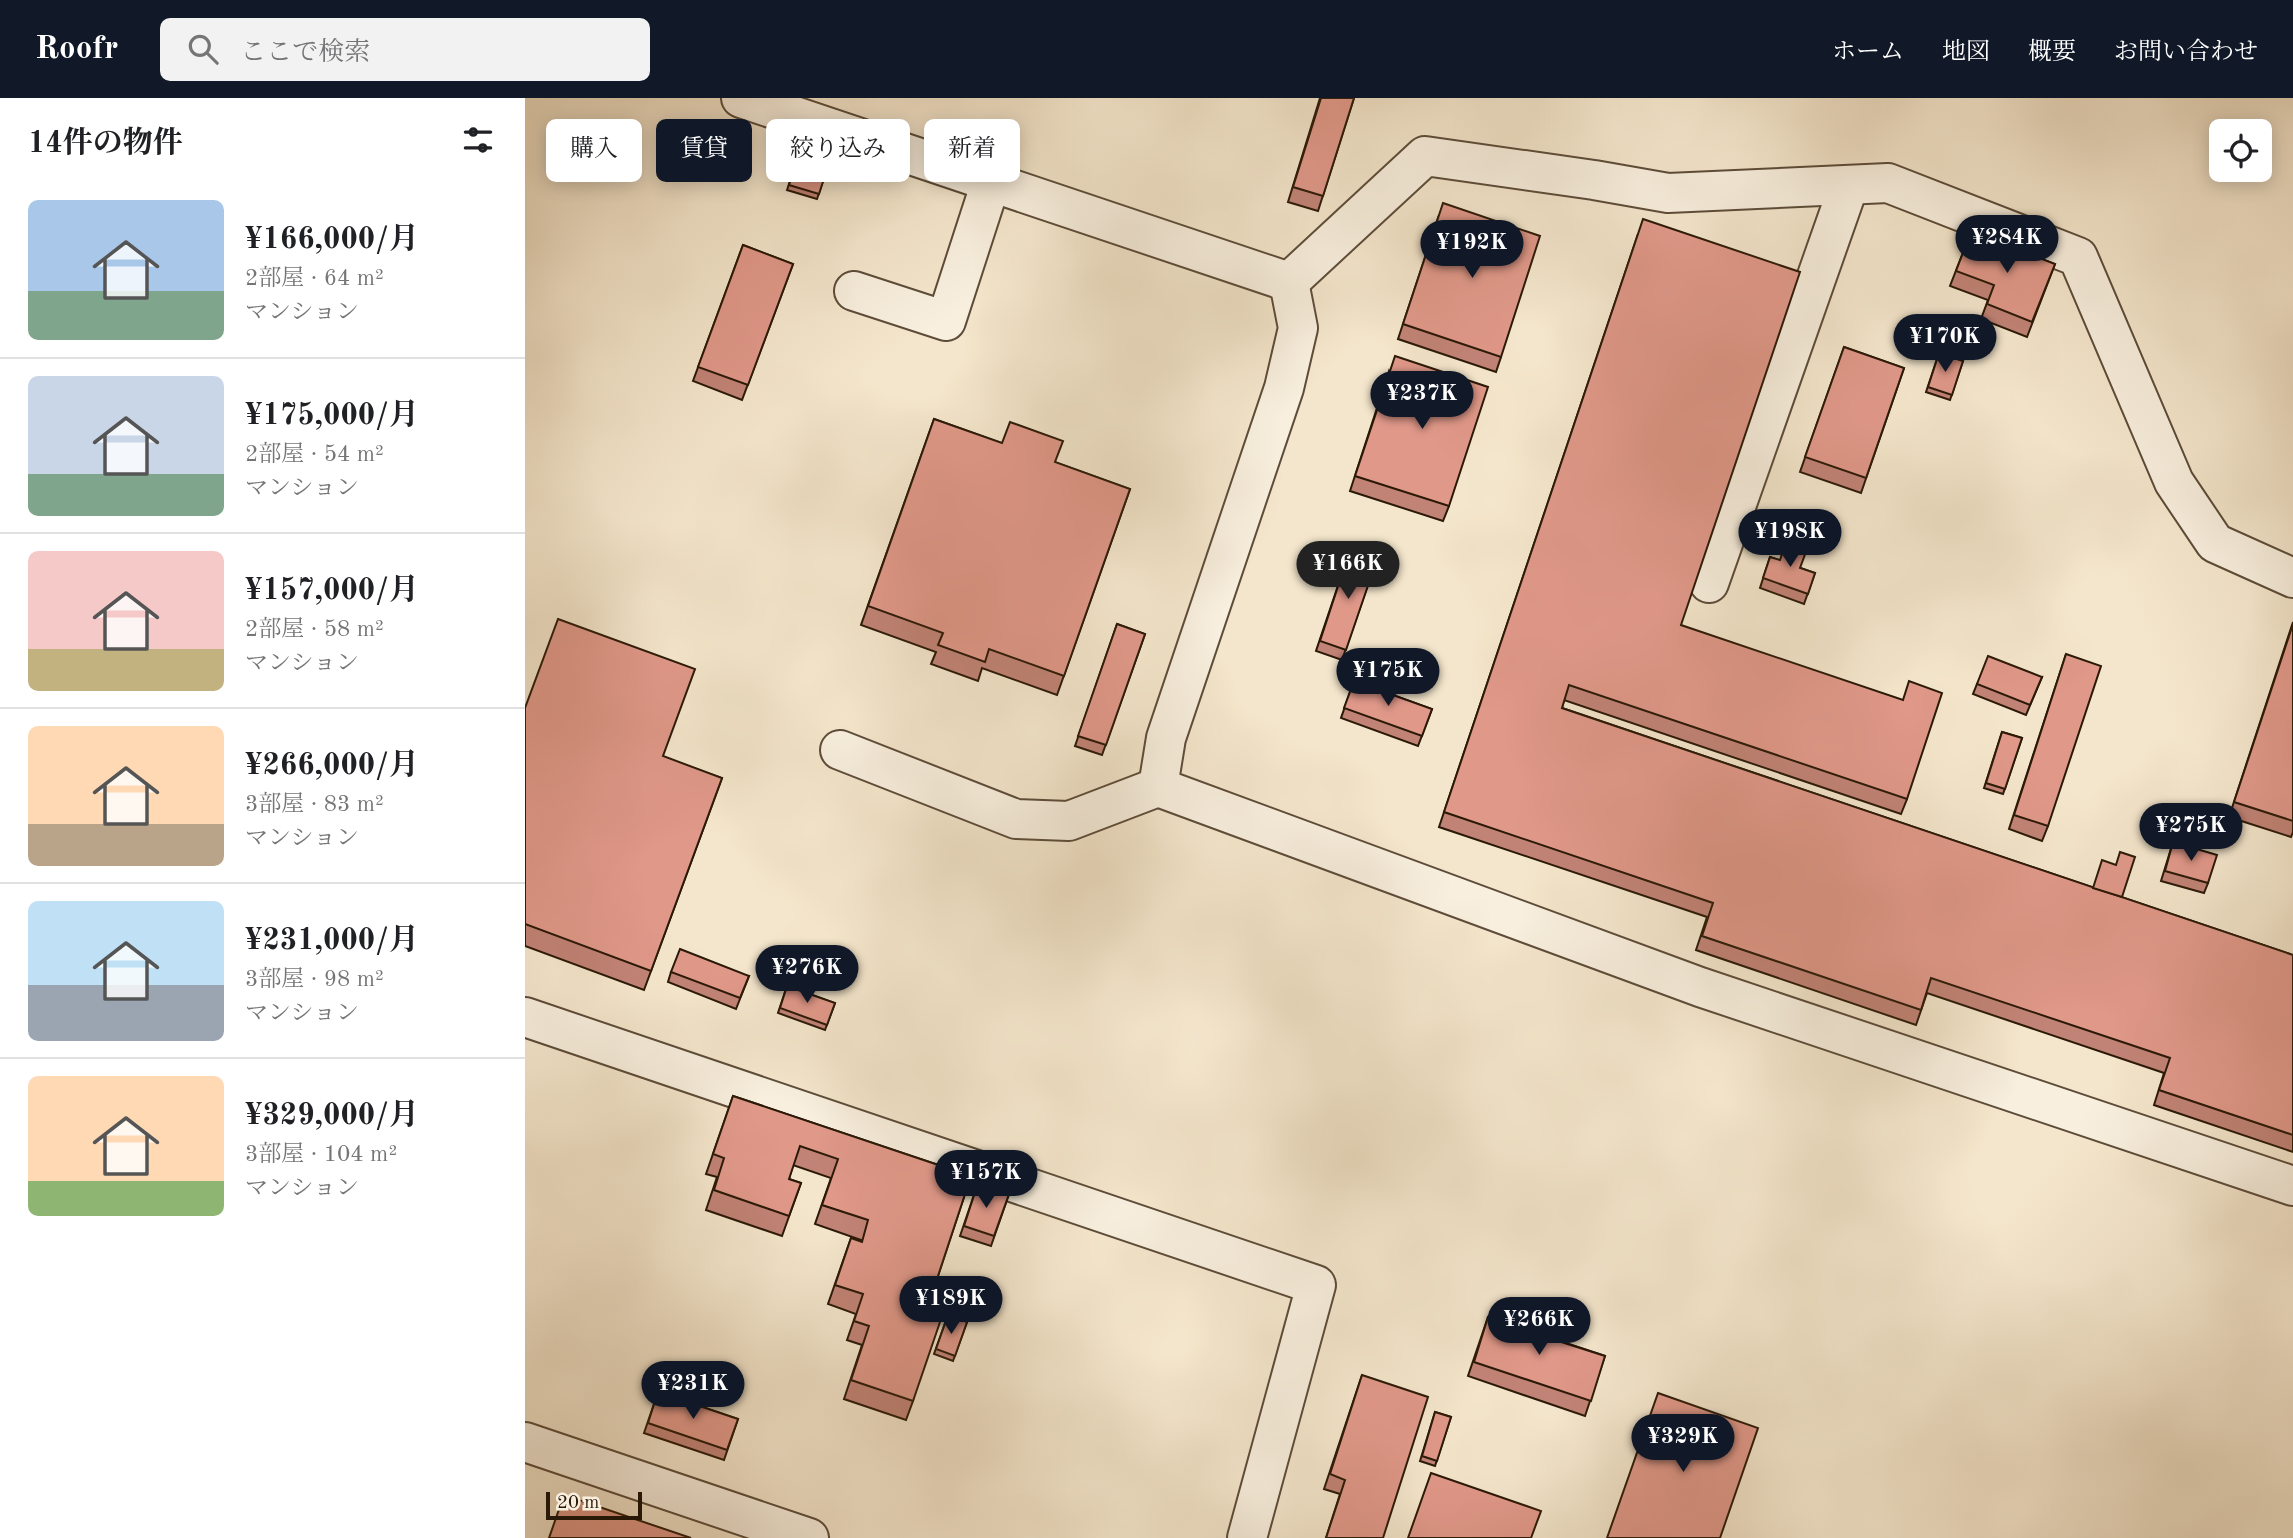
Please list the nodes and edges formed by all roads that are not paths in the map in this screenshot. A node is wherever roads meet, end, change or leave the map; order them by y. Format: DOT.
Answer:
graph roads {
  1 [pos="741,98"];
  2 [pos="924,159"];
  3 [pos="991,182"];
  4 [pos="1849,185"];
  5 [pos="1289,282"];
  6 [pos="853,291"];
  7 [pos="2293,578"];
  8 [pos="1709,583"];
  9 [pos="840,750"];
  10 [pos="1158,787"];
  11 [pos="525,1017"];
  12 [pos="2293,1186"];
  13 [pos="525,1442"];
  14 [pos="809,1538"];
  15 [pos="1247,1538"];
  1 -- 2 [label="street"];
  3 -- 5 [label="street"];
  3 -- 6 [label="street"];
  4 -- 5 [label="street"];
  4 -- 7 [label="street"];
  4 -- 8 [label="street"];
  5 -- 10 [label="street"];
  9 -- 10 [label="street"];
  10 -- 12 [label="street"];
  11 -- 15 [label="street"];
  13 -- 14 [label="street"];
}
